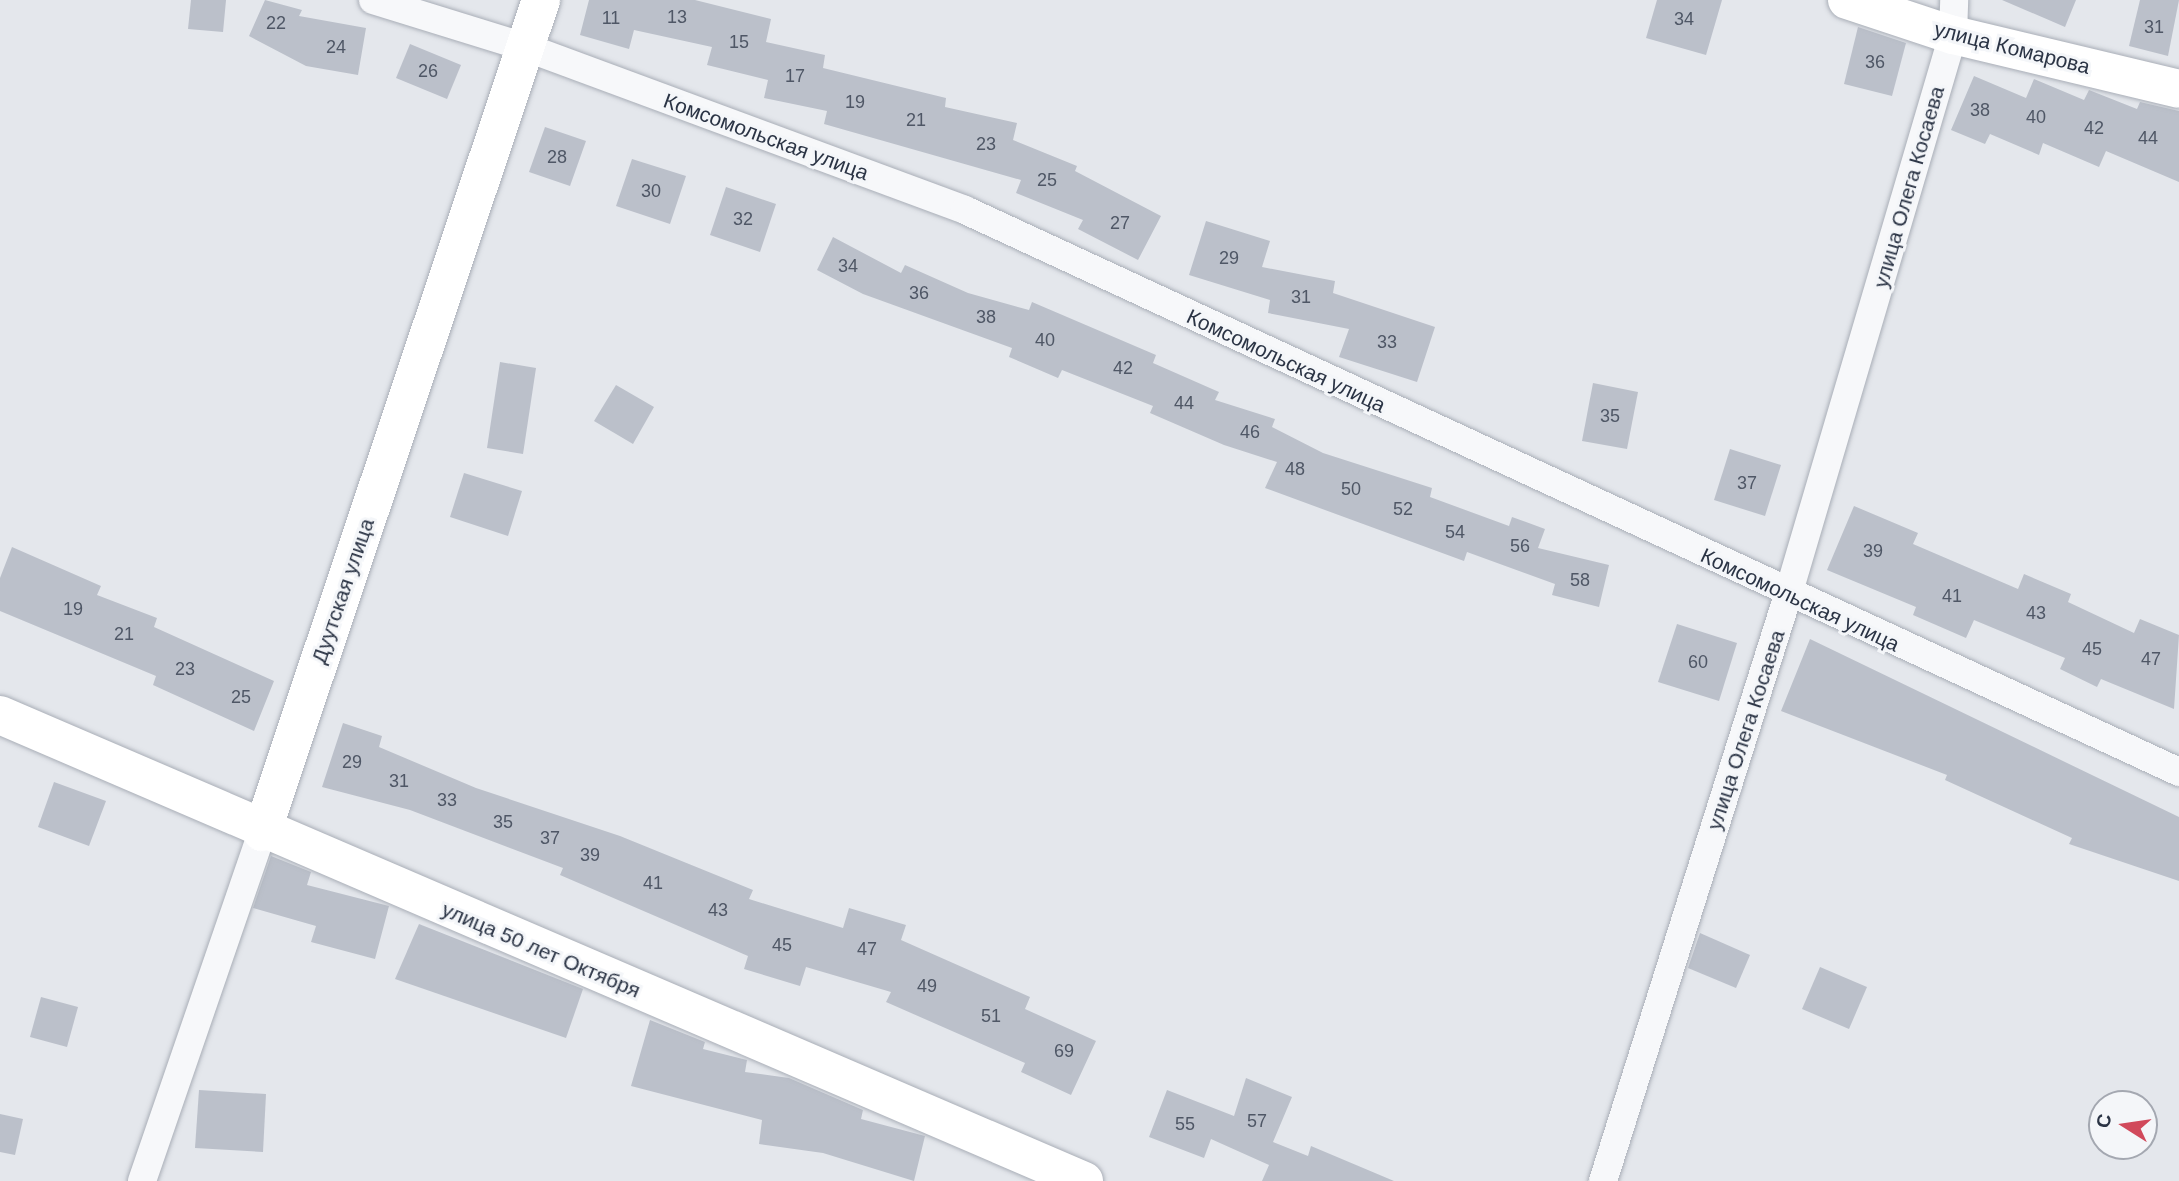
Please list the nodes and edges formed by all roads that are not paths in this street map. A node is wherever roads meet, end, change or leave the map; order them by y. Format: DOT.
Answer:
graph roads {
  1 [pos="373,0"];
  2 [pos="541,0"];
  3 [pos="1847,0"];
  4 [pos="1954,17"];
  5 [pos="525,47"];
  6 [pos="2179,89"];
  7 [pos="1788,596"];
  8 [pos="0,715"];
  9 [pos="2179,772"];
  10 [pos="262,832"];
  11 [pos="142,1181"];
  12 [pos="1084,1181"];
  13 [pos="1603,1181"];
  1 -- 5 [label="street, Комсомольская улица"];
  2 -- 5 [label="street, Дуутская улица"];
  3 -- 4 [label="street, улица Комарова"];
  4 -- 6 [label="street, улица Комарова"];
  4 -- 7 [label="street, улица Олега Косаева"];
  5 -- 7 [label="street, Комсомольская улица"];
  5 -- 10 [label="street, Дуутская улица"];
  7 -- 9 [label="street, Комсомольская улица"];
  7 -- 13 [label="street, улица Олега Косаева"];
  8 -- 10 [label="street, улица 50 лет Октября"];
  10 -- 11 [label="street, Дуутская улица"];
  10 -- 12 [label="street, улица 50 лет Октября"];
}
